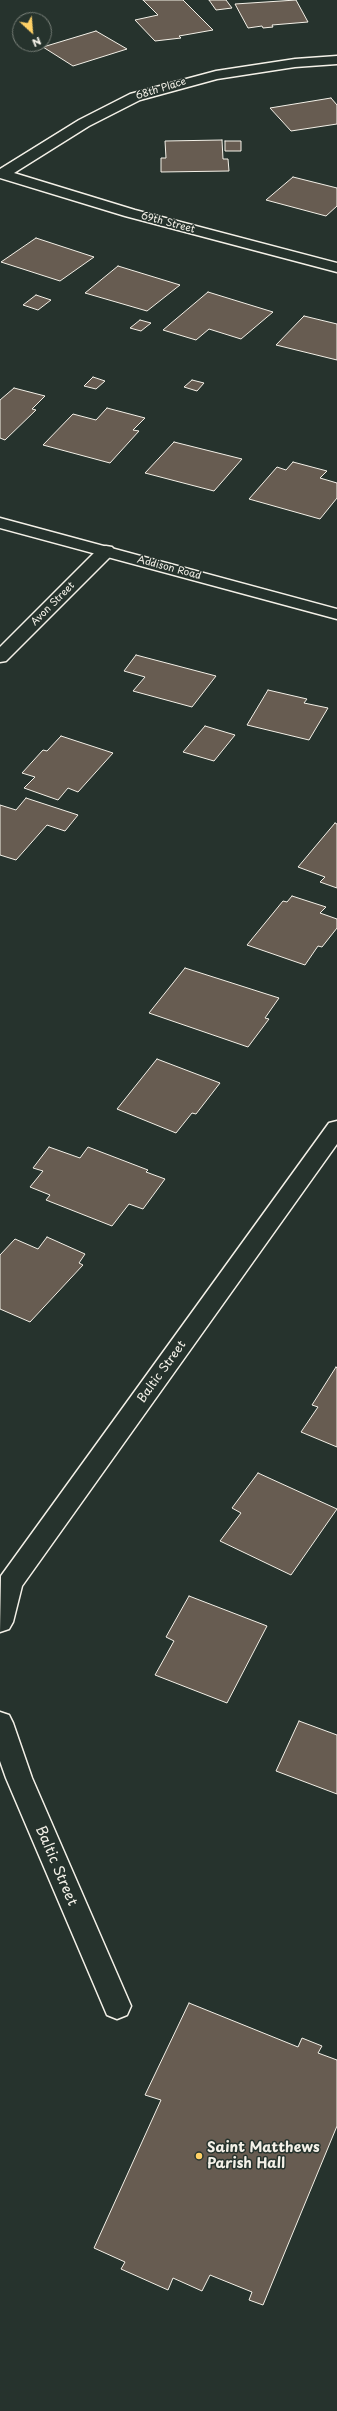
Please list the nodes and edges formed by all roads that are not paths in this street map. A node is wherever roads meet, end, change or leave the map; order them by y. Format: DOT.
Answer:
graph roads {
  1 [pos="337,60"];
  2 [pos="1,173"];
  3 [pos="337,268"];
  4 [pos="0,522"];
  5 [pos="106,551"];
  6 [pos="337,614"];
  7 [pos="0,657"];
  8 [pos="337,1128"];
  9 [pos="5,1581"];
  10 [pos="0,1622"];
  11 [pos="0,1723"];
  12 [pos="117,2006"];
  1 -- 2 [label="street, 68th Place"];
  2 -- 3 [label="street, 69th Street"];
  4 -- 5 [label="street, Addison Road"];
  5 -- 6 [label="street, Addison Road"];
  5 -- 7 [label="street, Avon Street"];
  8 -- 9 [label="street, Baltic Street"];
  9 -- 10 [label="street, Baltic Street"];
  11 -- 12 [label="street, Baltic Street"];
}
